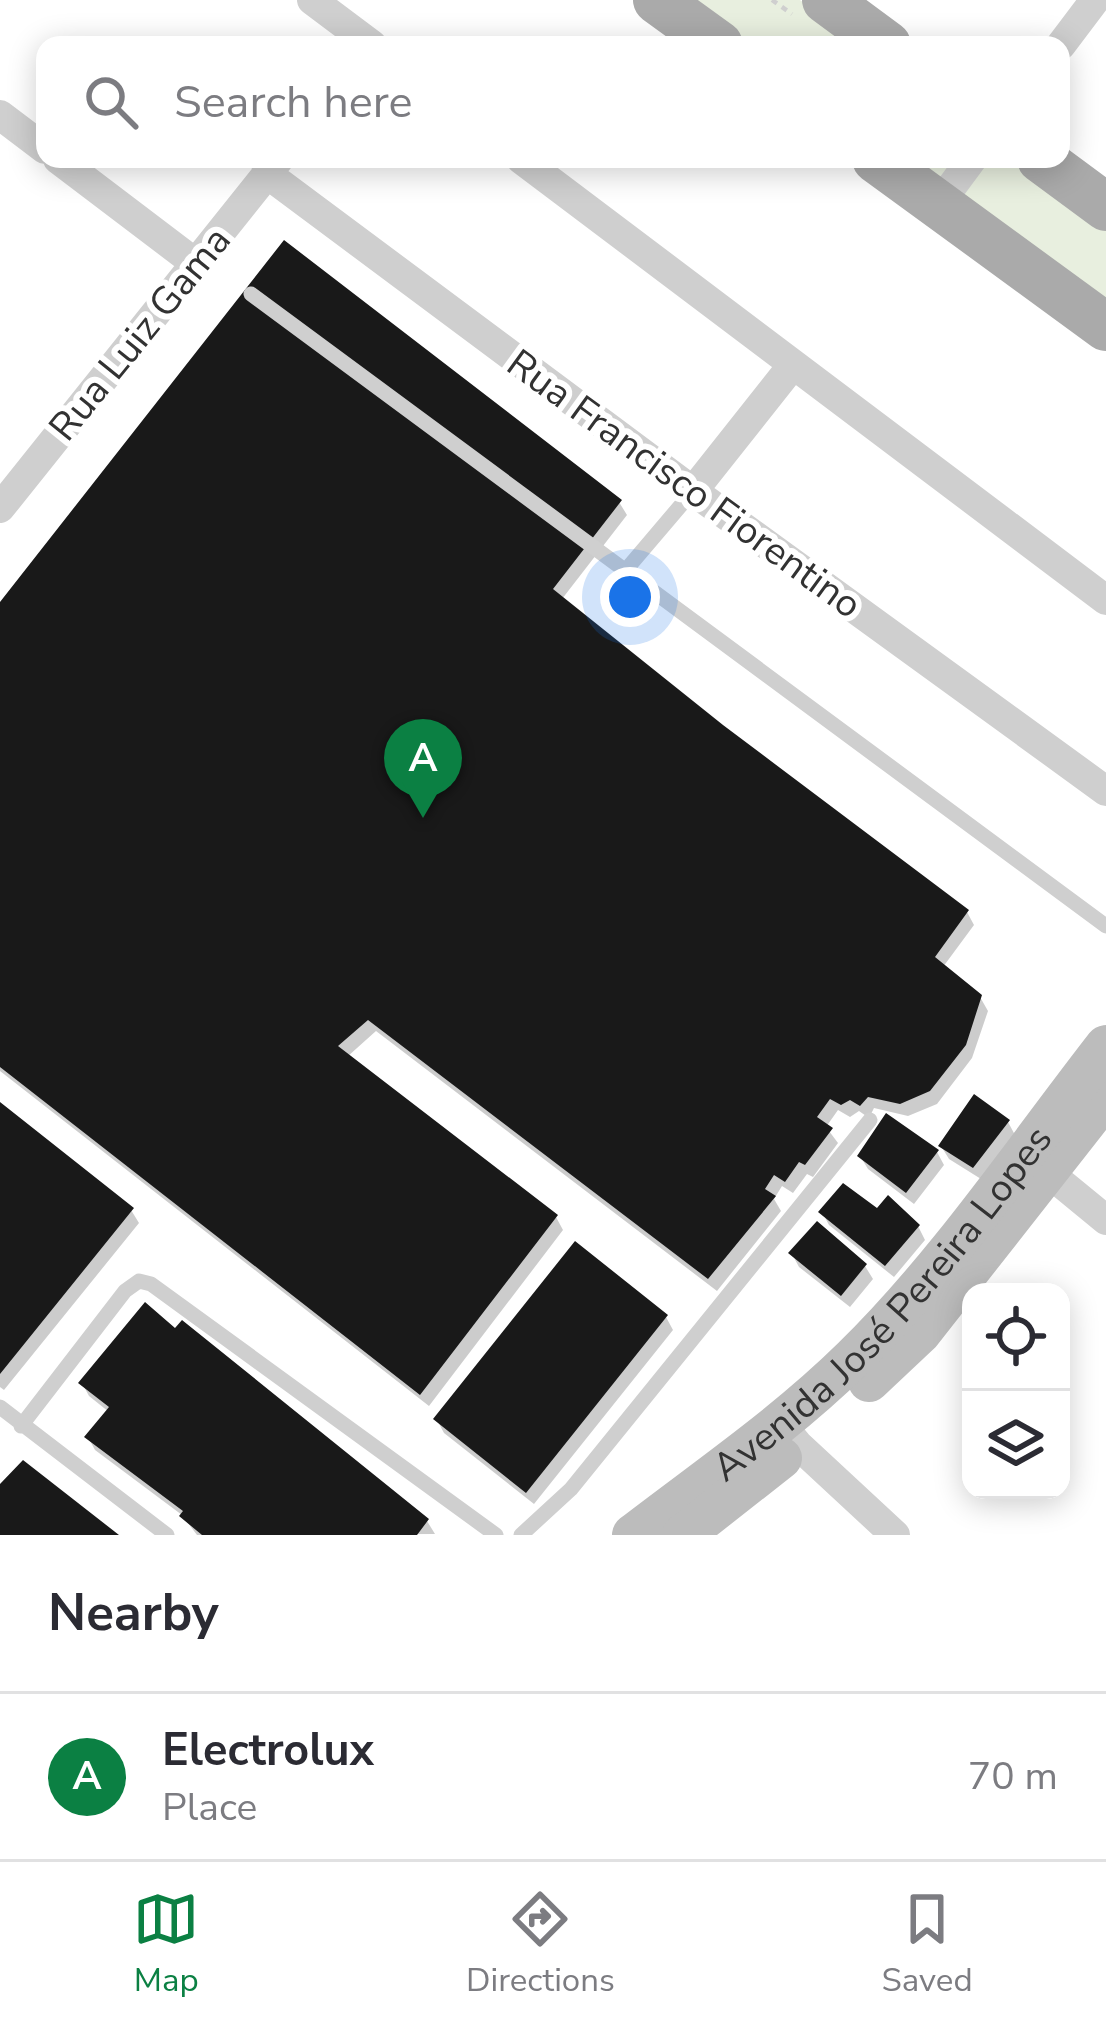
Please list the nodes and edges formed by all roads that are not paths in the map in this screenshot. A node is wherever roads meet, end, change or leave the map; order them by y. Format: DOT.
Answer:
graph roads {
  1 [pos="312,0"];
  2 [pos="657,0"];
  3 [pos="826,0"];
  4 [pos="1095,0"];
  5 [pos="360,36"];
  6 [pos="707,36"];
  7 [pos="875,36"];
  8 [pos="1068,36"];
  9 [pos="0,115"];
  10 [pos="36,142"];
  11 [pos="70,168"];
  12 [pos="271,168"];
  13 [pos="276,168"];
  14 [pos="533,168"];
  15 [pos="887,168"];
  16 [pos="965,168"];
  17 [pos="1053,168"];
  18 [pos="938,205"];
  19 [pos="1106,207"];
  20 [pos="195,263"];
  21 [pos="251,295"];
  22 [pos="1106,327"];
  23 [pos="792,366"];
  24 [pos="0,455"];
  25 [pos="26,475"];
  26 [pos="693,491"];
  27 [pos="0,508"];
  28 [pos="625,571"];
  29 [pos="1106,600"];
  30 [pos="1106,791"];
  31 [pos="1106,926"];
  32 [pos="1106,1046"];
  33 [pos="1106,1096"];
  34 [pos="870,1120"];
  35 [pos="1036,1162"];
  36 [pos="1106,1220"];
  37 [pos="0,1407"];
  38 [pos="21,1426"];
  39 [pos="789,1434"];
  40 [pos="167,1535"];
  41 [pos="496,1535"];
  42 [pos="521,1535"];
  43 [pos="633,1535"];
  44 [pos="683,1535"];
  45 [pos="895,1535"];
  1 -- 5 [label="street"];
  2 -- 6 [label="main road"];
  3 -- 7 [label="main road"];
  4 -- 8 [label="street"];
  9 -- 10 [label="street"];
  11 -- 20 [label="street"];
  12 -- 20 [label="street, Rua Luiz Gama"];
  13 -- 26 [label="street, Rua Francisco Fiorentino"];
  14 -- 23 [label="street"];
  15 -- 18 [label="main road"];
  16 -- 18 [label="street"];
  17 -- 19 [label="main road"];
  18 -- 22 [label="main road"];
  20 -- 25 [label="street, Rua Luiz Gama"];
  21 -- 28 [label="lane"];
  23 -- 26 [label="street"];
  23 -- 29 [label="street"];
  24 -- 25 [label="street"];
  25 -- 27 [label="street, Rua Luiz Gama"];
  26 -- 28 [label="lane"];
  26 -- 30 [label="street, Rua Francisco Fiorentino"];
  28 -- 31 [label="lane"];
  32 -- 35 [label="main road, Avenida José Pereira Lopes"];
  33 -- 35 [label="main road, Avenida José Pereira Lopes"];
  34 -- 42 [label="lane"];
  35 -- 36 [label="street"];
  35 -- 39 [label="main road, Avenida José Pereira Lopes"];
  37 -- 38 [label="lane"];
  38 -- 40 [label="lane"];
  38 -- 41 [label="lane"];
  39 -- 43 [label="main road, Avenida José Pereira Lopes"];
  39 -- 44 [label="main road, Avenida José Pereira Lopes"];
  39 -- 45 [label="street"];
}
